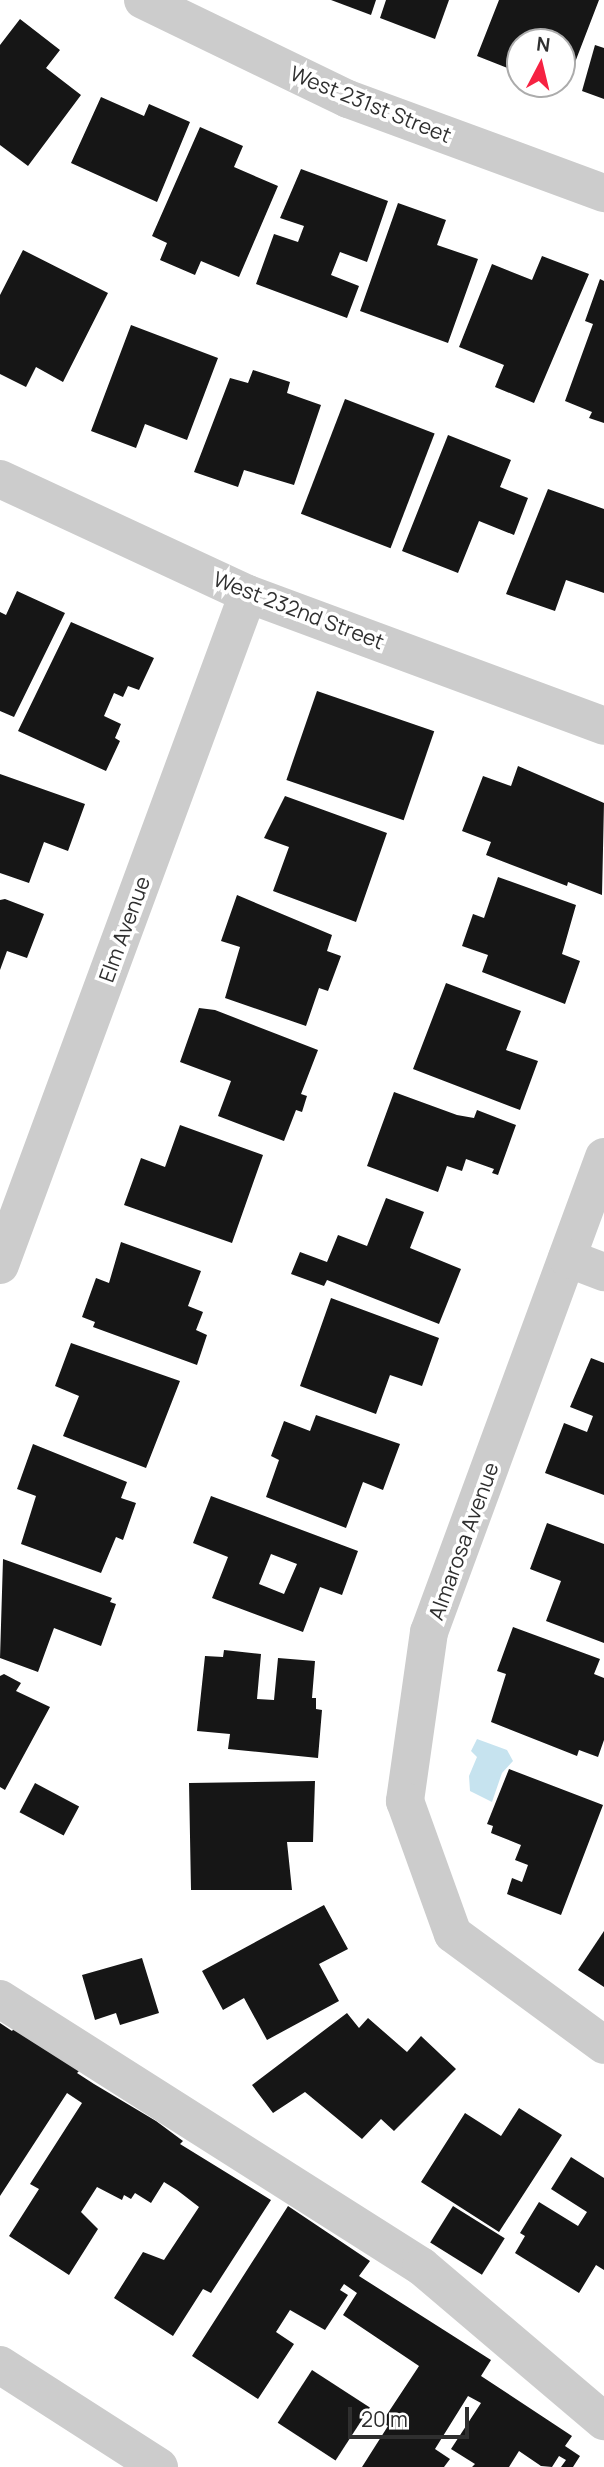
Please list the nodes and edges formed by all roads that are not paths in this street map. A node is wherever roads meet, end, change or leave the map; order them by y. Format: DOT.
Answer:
graph roads {
  1 [pos="143,0"];
  2 [pos="604,193"];
  3 [pos="0,479"];
  4 [pos="248,594"];
  5 [pos="604,726"];
  6 [pos="604,1157"];
  7 [pos="566,1258"];
  8 [pos="0,1265"];
  9 [pos="604,1272"];
  10 [pos="0,1999"];
  11 [pos="604,2045"];
  12 [pos="0,2365"];
  13 [pos="604,2421"];
  14 [pos="159,2467"];
  1 -- 2 [label="street, West 231st Street"];
  3 -- 4 [label="street, West 232nd Street"];
  4 -- 5 [label="street, West 232nd Street"];
  4 -- 8 [label="street, Elm Avenue"];
  6 -- 7 [label="street, Almarosa Avenue"];
  7 -- 9 [label="street"];
  7 -- 11 [label="street, Almarosa Avenue"];
  10 -- 13 [label="street"];
  12 -- 14 [label="street"];
}
